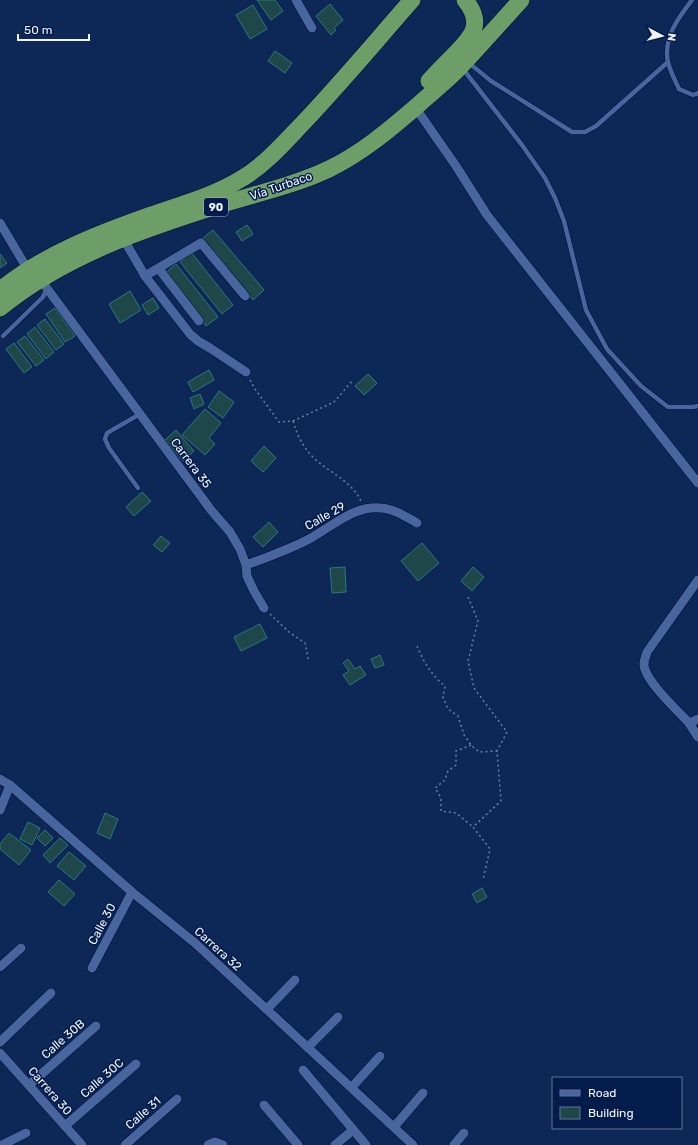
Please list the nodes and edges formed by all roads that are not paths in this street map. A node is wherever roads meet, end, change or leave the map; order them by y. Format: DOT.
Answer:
graph roads {
  1 [pos="296,0"];
  2 [pos="412,0"];
  3 [pos="422,0"];
  4 [pos="465,0"];
  5 [pos="521,0"];
  6 [pos="692,0"];
  7 [pos="312,28"];
  8 [pos="668,62"];
  9 [pos="463,63"];
  10 [pos="698,93"];
  11 [pos="320,105"];
  12 [pos="415,108"];
  13 [pos="389,130"];
  14 [pos="0,223"];
  15 [pos="123,238"];
  16 [pos="159,269"];
  17 [pos="145,276"];
  18 [pos="38,279"];
  19 [pos="0,290"];
  20 [pos="245,296"];
  21 [pos="0,308"];
  22 [pos="199,321"];
  23 [pos="3,336"];
  24 [pos="246,372"];
  25 [pos="698,406"];
  26 [pos="140,414"];
  27 [pos="698,484"];
  28 [pos="138,488"];
  29 [pos="417,523"];
  30 [pos="246,565"];
  31 [pos="698,580"];
  32 [pos="264,608"];
  33 [pos="694,721"];
  34 [pos="698,737"];
  35 [pos="0,779"];
  36 [pos="10,785"];
  37 [pos="0,810"];
  38 [pos="132,892"];
  39 [pos="21,948"];
  40 [pos="0,967"];
  41 [pos="92,968"];
  42 [pos="295,980"];
  43 [pos="51,993"];
  44 [pos="267,1009"];
  45 [pos="338,1017"];
  46 [pos="96,1026"];
  47 [pos="0,1042"];
  48 [pos="308,1047"];
  49 [pos="0,1053"];
  50 [pos="380,1056"];
  51 [pos="136,1064"];
  52 [pos="303,1070"];
  53 [pos="29,1085"];
  54 [pos="352,1087"];
  55 [pos="423,1093"];
  56 [pos="177,1099"];
  57 [pos="264,1105"];
  58 [pos="65,1126"];
  59 [pos="394,1127"];
  60 [pos="353,1130"];
  61 [pos="26,1133"];
  62 [pos="464,1133"];
  63 [pos="2,1145"];
  64 [pos="82,1145"];
  65 [pos="125,1145"];
  66 [pos="298,1145"];
  67 [pos="334,1145"];
  68 [pos="366,1145"];
  69 [pos="414,1145"];
  70 [pos="454,1145"];
  1 -- 7 [label="street"];
  2 -- 11 [label="highway, Vía Turbaco / 90"];
  3 -- 11 [label="highway"];
  4 -- 13 [label="highway"];
  5 -- 9 [label="highway, Vía Turbaco / 90"];
  6 -- 8 [label="lane"];
  8 -- 9 [label="lane"];
  8 -- 10 [label="lane"];
  9 -- 12 [label="highway, Vía Turbaco / 90"];
  9 -- 25 [label="lane"];
  11 -- 18 [label="highway, Vía Turbaco / 90"];
  12 -- 13 [label="highway, Vía Turbaco / 90"];
  12 -- 27 [label="street"];
  13 -- 15 [label="highway, Vía Turbaco / 90"];
  14 -- 18 [label="street, Carrera 35"];
  15 -- 17 [label="street"];
  15 -- 18 [label="highway, Vía Turbaco / 90"];
  16 -- 17 [label="street"];
  16 -- 20 [label="street"];
  16 -- 22 [label="street"];
  17 -- 24 [label="street"];
  18 -- 19 [label="highway, Vía Turbaco / 90"];
  18 -- 21 [label="highway, Vía Turbaco / 90"];
  18 -- 23 [label="lane"];
  18 -- 26 [label="street, Carrera 35"];
  26 -- 28 [label="lane"];
  26 -- 30 [label="street, Carrera 35"];
  29 -- 30 [label="street, Calle 29"];
  30 -- 32 [label="street, Carrera 35"];
  31 -- 33 [label="street"];
  33 -- 34 [label="street"];
  35 -- 36 [label="street, Carrera 32"];
  36 -- 37 [label="street"];
  36 -- 38 [label="street, Carrera 32"];
  38 -- 41 [label="street, Calle 30"];
  38 -- 44 [label="street, Carrera 32"];
  39 -- 40 [label="street"];
  42 -- 44 [label="street"];
  43 -- 47 [label="street"];
  44 -- 48 [label="street, Carrera 32"];
  45 -- 48 [label="street"];
  46 -- 53 [label="street, Calle 30B"];
  48 -- 54 [label="street, Carrera 32"];
  49 -- 53 [label="street, Carrera 30"];
  50 -- 54 [label="street"];
  51 -- 58 [label="street, Calle 30C"];
  52 -- 60 [label="street"];
  53 -- 58 [label="street, Carrera 30"];
  54 -- 59 [label="street, Carrera 32"];
  55 -- 59 [label="street"];
  56 -- 65 [label="street, Calle 31"];
  57 -- 66 [label="street"];
  58 -- 64 [label="street, Carrera 30"];
  59 -- 69 [label="street, Carrera 32"];
  60 -- 67 [label="street"];
  60 -- 68 [label="street"];
  61 -- 63 [label="street"];
  62 -- 70 [label="street"];
}
